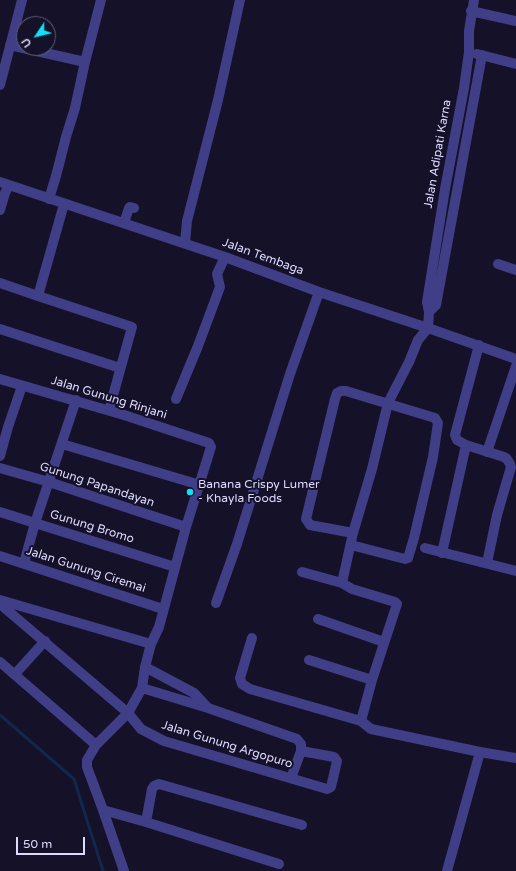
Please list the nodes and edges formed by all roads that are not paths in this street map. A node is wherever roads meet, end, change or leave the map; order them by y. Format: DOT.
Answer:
graph roads {
  1 [pos="22,0"];
  2 [pos="101,0"];
  3 [pos="240,0"];
  4 [pos="474,0"];
  5 [pos="471,11"];
  6 [pos="516,21"];
  7 [pos="10,45"];
  8 [pos="469,52"];
  9 [pos="482,55"];
  10 [pos="84,62"];
  11 [pos="516,64"];
  12 [pos="2,73"];
  13 [pos="0,85"];
  14 [pos="464,88"];
  15 [pos="475,90"];
  16 [pos="5,183"];
  17 [pos="445,189"];
  18 [pos="458,191"];
  19 [pos="51,194"];
  20 [pos="64,204"];
  21 [pos="0,210"];
  22 [pos="185,238"];
  23 [pos="225,257"];
  24 [pos="498,264"];
  25 [pos="516,270"];
  26 [pos="0,283"];
  27 [pos="319,292"];
  28 [pos="38,296"];
  29 [pos="429,319"];
  30 [pos="0,329"];
  31 [pos="479,346"];
  32 [pos="516,359"];
  33 [pos="516,366"];
  34 [pos="120,368"];
  35 [pos="0,379"];
  36 [pos="22,386"];
  37 [pos="76,400"];
  38 [pos="176,400"];
  39 [pos="388,403"];
  40 [pos="109,410"];
  41 [pos="4,426"];
  42 [pos="62,444"];
  43 [pos="466,445"];
  44 [pos="487,452"];
  45 [pos="0,456"];
  46 [pos="0,468"];
  47 [pos="49,482"];
  48 [pos="200,485"];
  49 [pos="0,512"];
  50 [pos="34,523"];
  51 [pos="186,528"];
  52 [pos="353,533"];
  53 [pos="350,545"];
  54 [pos="425,548"];
  55 [pos="442,553"];
  56 [pos="0,556"];
  57 [pos="24,563"];
  58 [pos="487,563"];
  59 [pos="175,567"];
  60 [pos="516,571"];
  61 [pos="302,572"];
  62 [pos="342,583"];
  63 [pos="0,600"];
  64 [pos="216,603"];
  65 [pos="0,604"];
  66 [pos="163,609"];
  67 [pos="318,619"];
  68 [pos="252,638"];
  69 [pos="45,641"];
  70 [pos="384,642"];
  71 [pos="151,644"];
  72 [pos="309,660"];
  73 [pos="0,662"];
  74 [pos="145,667"];
  75 [pos="15,674"];
  76 [pos="372,680"];
  77 [pos="184,687"];
  78 [pos="142,688"];
  79 [pos="179,699"];
  80 [pos="208,708"];
  81 [pos="128,713"];
  82 [pos="361,721"];
  83 [pos="96,745"];
  84 [pos="300,751"];
  85 [pos="480,752"];
  86 [pos="516,758"];
  87 [pos="291,778"];
  88 [pos="103,810"];
  89 [pos="146,822"];
  90 [pos="302,825"];
  91 [pos="279,864"];
  92 [pos="126,870"];
  93 [pos="447,871"];
  1 -- 7 [label="street"];
  2 -- 10 [label="street"];
  3 -- 22 [label="street"];
  4 -- 5 [label="street, Jalan Adipati Karna"];
  5 -- 6 [label="street"];
  5 -- 8 [label="street, Jalan Adipati Karna"];
  7 -- 10 [label="street"];
  7 -- 12 [label="street"];
  8 -- 9 [label="street"];
  8 -- 14 [label="street, Jalan Adipati Karna"];
  9 -- 11 [label="street"];
  9 -- 15 [label="street"];
  10 -- 19 [label="street"];
  12 -- 13 [label="street"];
  14 -- 15 [label="street"];
  14 -- 17 [label="street, Jalan Adipati Karna"];
  15 -- 18 [label="street"];
  16 -- 19 [label="street, Jalan Tembaga"];
  16 -- 21 [label="street"];
  17 -- 18 [label="street"];
  17 -- 29 [label="street, Jalan Adipati Karna"];
  18 -- 29 [label="street"];
  19 -- 20 [label="street, Jalan Tembaga"];
  20 -- 22 [label="street, Jalan Tembaga"];
  20 -- 28 [label="street"];
  22 -- 23 [label="street, Jalan Tembaga"];
  23 -- 27 [label="street, Jalan Tembaga"];
  23 -- 38 [label="street"];
  24 -- 25 [label="street"];
  26 -- 28 [label="street"];
  27 -- 29 [label="street, Jalan Tembaga"];
  27 -- 64 [label="street"];
  28 -- 34 [label="street"];
  29 -- 31 [label="street, Jalan Tembaga"];
  29 -- 39 [label="street"];
  30 -- 34 [label="street"];
  31 -- 32 [label="street, Jalan Tembaga"];
  31 -- 43 [label="street"];
  33 -- 44 [label="street"];
  34 -- 40 [label="street"];
  35 -- 36 [label="street, Jalan Gunung Rinjani"];
  36 -- 37 [label="street, Jalan Gunung Rinjani"];
  36 -- 41 [label="street"];
  37 -- 40 [label="street, Jalan Gunung Rinjani"];
  37 -- 42 [label="street"];
  39 -- 52 [label="street"];
  39 -- 52 [label="street"];
  39 -- 53 [label="street"];
  40 -- 48 [label="street, Jalan Gunung Rinjani"];
  41 -- 45 [label="street"];
  42 -- 47 [label="street"];
  42 -- 48 [label="street"];
  43 -- 44 [label="street"];
  43 -- 55 [label="street"];
  44 -- 58 [label="street"];
  46 -- 47 [label="street, Gunung Papandayan"];
  47 -- 50 [label="street"];
  47 -- 51 [label="street, Gunung Papandayan"];
  48 -- 51 [label="street"];
  49 -- 50 [label="street, Gunung Bromo"];
  50 -- 57 [label="street"];
  50 -- 59 [label="street, Gunung Bromo"];
  51 -- 59 [label="street"];
  52 -- 53 [label="street"];
  53 -- 62 [label="street"];
  54 -- 55 [label="street"];
  55 -- 58 [label="street"];
  56 -- 57 [label="street, Jalan Gunung Ciremai"];
  57 -- 66 [label="street, Jalan Gunung Ciremai"];
  58 -- 60 [label="street"];
  59 -- 66 [label="street"];
  61 -- 62 [label="street"];
  62 -- 70 [label="street"];
  63 -- 71 [label="street"];
  65 -- 69 [label="street, Jalan Gunung Argopuro"];
  66 -- 71 [label="street"];
  67 -- 70 [label="street"];
  68 -- 82 [label="street"];
  69 -- 75 [label="street"];
  69 -- 81 [label="street, Jalan Gunung Argopuro"];
  70 -- 76 [label="street"];
  71 -- 74 [label="street"];
  72 -- 76 [label="street"];
  73 -- 75 [label="street"];
  74 -- 77 [label="street"];
  74 -- 78 [label="street"];
  75 -- 83 [label="street"];
  76 -- 82 [label="street"];
  77 -- 79 [label="street"];
  77 -- 80 [label="street"];
  78 -- 79 [label="street"];
  78 -- 81 [label="street"];
  79 -- 80 [label="street"];
  80 -- 84 [label="street"];
  81 -- 83 [label="street"];
  81 -- 87 [label="street, Jalan Gunung Argopuro"];
  82 -- 85 [label="street"];
  83 -- 88 [label="street"];
  84 -- 87 [label="street"];
  84 -- 87 [label="street, Jalan Gunung Argopuro"];
  85 -- 86 [label="street"];
  85 -- 93 [label="street"];
  88 -- 89 [label="street"];
  88 -- 92 [label="street"];
  89 -- 90 [label="street"];
  89 -- 91 [label="street"];
}
